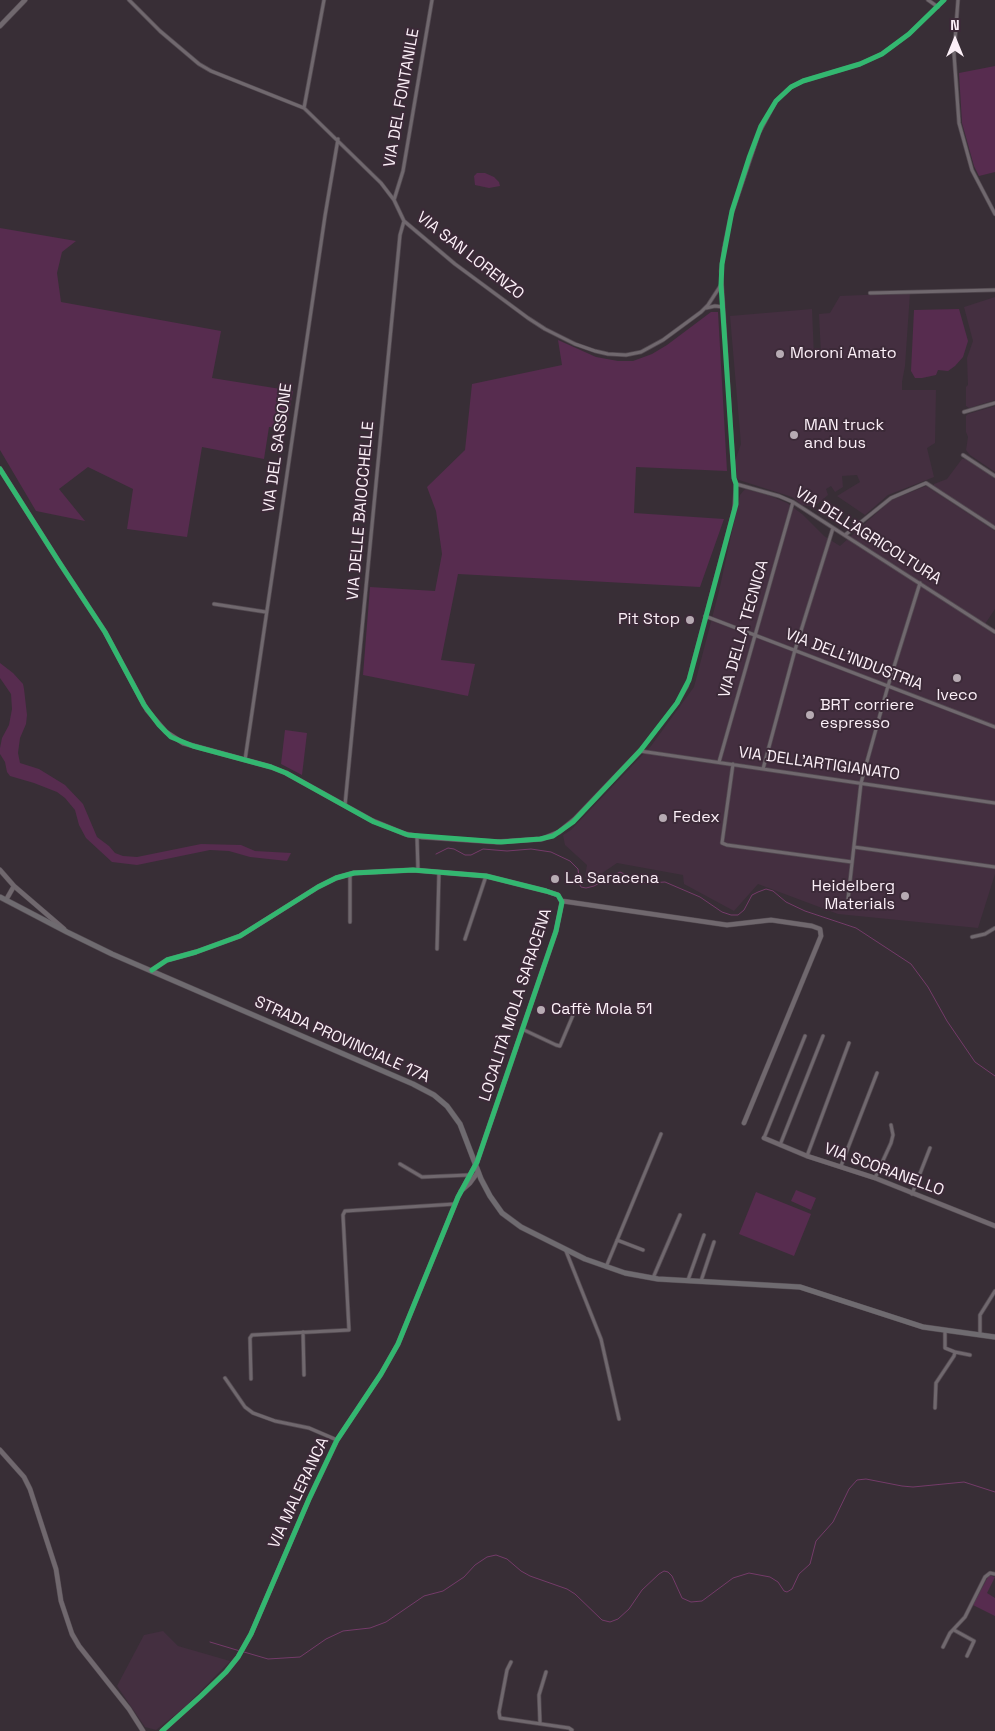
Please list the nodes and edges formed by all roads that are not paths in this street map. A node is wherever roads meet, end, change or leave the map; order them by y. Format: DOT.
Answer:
graph roads {
  1 [pos="25,0"];
  2 [pos="129,0"];
  3 [pos="324,0"];
  4 [pos="432,0"];
  5 [pos="928,0"];
  6 [pos="944,0"];
  7 [pos="958,0"];
  8 [pos="938,7"];
  9 [pos="0,26"];
  10 [pos="304,108"];
  11 [pos="338,139"];
  12 [pos="394,200"];
  13 [pos="995,214"];
  14 [pos="404,221"];
  15 [pos="721,284"];
  16 [pos="995,290"];
  17 [pos="870,293"];
  18 [pos="723,307"];
  19 [pos="706,308"];
  20 [pos="995,403"];
  21 [pos="964,412"];
  22 [pos="963,455"];
  23 [pos="0,468"];
  24 [pos="995,476"];
  25 [pos="736,484"];
  26 [pos="793,502"];
  27 [pos="833,528"];
  28 [pos="995,528"];
  29 [pos="845,536"];
  30 [pos="920,583"];
  31 [pos="214,604"];
  32 [pos="266,612"];
  33 [pos="705,616"];
  34 [pos="995,632"];
  35 [pos="754,635"];
  36 [pos="795,650"];
  37 [pos="888,686"];
  38 [pos="995,727"];
  39 [pos="640,751"];
  40 [pos="245,760"];
  41 [pos="719,762"];
  42 [pos="733,764"];
  43 [pos="763,769"];
  44 [pos="861,783"];
  45 [pos="995,802"];
  46 [pos="344,805"];
  47 [pos="417,837"];
  48 [pos="854,847"];
  49 [pos="852,862"];
  50 [pos="995,867"];
  51 [pos="0,870"];
  52 [pos="418,870"];
  53 [pos="439,872"];
  54 [pos="350,874"];
  55 [pos="486,876"];
  56 [pos="14,886"];
  57 [pos="0,897"];
  58 [pos="6,900"];
  59 [pos="562,900"];
  60 [pos="847,908"];
  61 [pos="350,922"];
  62 [pos="995,928"];
  63 [pos="67,932"];
  64 [pos="972,936"];
  65 [pos="465,939"];
  66 [pos="438,949"];
  67 [pos="152,970"];
  68 [pos="576,1008"];
  69 [pos="522,1029"];
  70 [pos="805,1036"];
  71 [pos="823,1036"];
  72 [pos="849,1043"];
  73 [pos="877,1073"];
  74 [pos="744,1123"];
  75 [pos="891,1124"];
  76 [pos="661,1134"];
  77 [pos="764,1138"];
  78 [pos="780,1145"];
  79 [pos="930,1148"];
  80 [pos="807,1156"];
  81 [pos="400,1164"];
  82 [pos="476,1165"];
  83 [pos="841,1166"];
  84 [pos="478,1172"];
  85 [pos="469,1175"];
  86 [pos="875,1178"];
  87 [pos="460,1192"];
  88 [pos="912,1194"];
  89 [pos="455,1204"];
  90 [pos="680,1214"];
  91 [pos="995,1226"];
  92 [pos="704,1235"];
  93 [pos="617,1240"];
  94 [pos="714,1242"];
  95 [pos="566,1250"];
  96 [pos="644,1250"];
  97 [pos="606,1267"];
  98 [pos="653,1278"];
  99 [pos="688,1281"];
  100 [pos="701,1282"];
  101 [pos="995,1291"];
  102 [pos="945,1331"];
  103 [pos="303,1332"];
  104 [pos="980,1335"];
  105 [pos="995,1337"];
  106 [pos="955,1352"];
  107 [pos="970,1355"];
  108 [pos="304,1375"];
  109 [pos="225,1378"];
  110 [pos="251,1379"];
  111 [pos="935,1408"];
  112 [pos="619,1419"];
  113 [pos="337,1440"];
  114 [pos="0,1450"];
  115 [pos="995,1574"];
  116 [pos="954,1630"];
  117 [pos="943,1647"];
  118 [pos="967,1656"];
  119 [pos="511,1662"];
  120 [pos="546,1672"];
  121 [pos="540,1723"];
  122 [pos="143,1731"];
  123 [pos="162,1731"];
  124 [pos="571,1731"];
  1 -- 9 [label="street"];
  2 -- 10 [label="street, VIA SAN LORENZO"];
  3 -- 10 [label="street"];
  4 -- 12 [label="street, VIA DEL FONTANILE"];
  5 -- 8 [label="street"];
  6 -- 8 [label="street"];
  7 -- 13 [label="street"];
  8 -- 15 [label="street"];
  10 -- 11 [label="street, VIA SAN LORENZO"];
  11 -- 12 [label="street, VIA SAN LORENZO"];
  11 -- 32 [label="street, VIA DEL SASSONE"];
  12 -- 14 [label="street, VIA SAN LORENZO"];
  14 -- 19 [label="street, VIA SAN LORENZO"];
  14 -- 46 [label="street, VIA DELLE BAIOCCHELLE"];
  15 -- 18 [label="street"];
  15 -- 19 [label="street"];
  16 -- 17 [label="street"];
  18 -- 19 [label="street"];
  18 -- 25 [label="street"];
  20 -- 21 [label="street"];
  22 -- 24 [label="street"];
  23 -- 40 [label="street"];
  25 -- 26 [label="street, VIA DELL'AGRICOLTURA"];
  25 -- 33 [label="street"];
  26 -- 27 [label="street, VIA DELL'AGRICOLTURA"];
  26 -- 35 [label="street, VIA DELLA TECNICA"];
  27 -- 29 [label="street, VIA DELL'AGRICOLTURA"];
  27 -- 36 [label="street"];
  28 -- 29 [label="street"];
  29 -- 30 [label="street, VIA DELL'AGRICOLTURA"];
  30 -- 34 [label="street, VIA DELL'AGRICOLTURA"];
  30 -- 37 [label="street"];
  31 -- 32 [label="street"];
  32 -- 40 [label="street, VIA DEL SASSONE"];
  33 -- 35 [label="street, VIA DELL'INDUSTRIA"];
  33 -- 39 [label="street"];
  35 -- 36 [label="street, VIA DELL'INDUSTRIA"];
  35 -- 41 [label="street, VIA DELLA TECNICA"];
  36 -- 37 [label="street, VIA DELL'INDUSTRIA"];
  36 -- 43 [label="street"];
  37 -- 38 [label="street, VIA DELL'INDUSTRIA"];
  37 -- 44 [label="street"];
  39 -- 41 [label="street, VIA DELL'ARTIGIANATO"];
  39 -- 47 [label="street"];
  40 -- 46 [label="street"];
  41 -- 42 [label="street, VIA DELL'ARTIGIANATO"];
  42 -- 43 [label="street, VIA DELL'ARTIGIANATO"];
  42 -- 49 [label="street"];
  43 -- 44 [label="street, VIA DELL'ARTIGIANATO"];
  44 -- 45 [label="street, VIA DELL'ARTIGIANATO"];
  44 -- 48 [label="street"];
  46 -- 47 [label="street"];
  47 -- 52 [label="street"];
  48 -- 49 [label="street"];
  48 -- 50 [label="street"];
  49 -- 60 [label="street"];
  51 -- 56 [label="street"];
  52 -- 53 [label="street, LOCALITÀ MOLA SARACENA"];
  52 -- 54 [label="street, LOCALITÀ MOLA SARACENA"];
  53 -- 55 [label="street, LOCALITÀ MOLA SARACENA"];
  53 -- 66 [label="street"];
  54 -- 61 [label="street"];
  54 -- 67 [label="street, LOCALITÀ MOLA SARACENA"];
  55 -- 59 [label="street, LOCALITÀ MOLA SARACENA"];
  55 -- 65 [label="street"];
  56 -- 58 [label="street"];
  56 -- 63 [label="street"];
  57 -- 58 [label="main road, STRADA PROVINCIALE 17A"];
  58 -- 63 [label="main road, STRADA PROVINCIALE 17A"];
  59 -- 69 [label="street, LOCALITÀ MOLA SARACENA"];
  59 -- 74 [label="street"];
  62 -- 64 [label="street"];
  63 -- 67 [label="main road, STRADA PROVINCIALE 17A"];
  67 -- 82 [label="main road, STRADA PROVINCIALE 17A"];
  68 -- 69 [label="street"];
  69 -- 82 [label="street, LOCALITÀ MOLA SARACENA"];
  70 -- 77 [label="street"];
  71 -- 78 [label="street"];
  72 -- 80 [label="street"];
  73 -- 83 [label="street"];
  75 -- 86 [label="street"];
  76 -- 93 [label="street"];
  77 -- 78 [label="street, VIA SCORANELLO"];
  78 -- 80 [label="street, VIA SCORANELLO"];
  79 -- 88 [label="street"];
  80 -- 83 [label="street, VIA SCORANELLO"];
  81 -- 85 [label="street"];
  82 -- 84 [label="main road, STRADA PROVINCIALE 17A"];
  82 -- 85 [label="street, LOCALITÀ MOLA SARACENA"];
  83 -- 86 [label="street, VIA SCORANELLO"];
  84 -- 87 [label="street"];
  84 -- 95 [label="main road, STRADA PROVINCIALE 17A"];
  85 -- 87 [label="street, LOCALITÀ MOLA SARACENA"];
  86 -- 88 [label="street, VIA SCORANELLO"];
  87 -- 89 [label="street, VIA MALERANCA"];
  88 -- 91 [label="street, VIA SCORANELLO"];
  89 -- 103 [label="street"];
  89 -- 113 [label="street, VIA MALERANCA"];
  90 -- 98 [label="street"];
  92 -- 99 [label="street"];
  93 -- 96 [label="street"];
  93 -- 97 [label="street"];
  94 -- 100 [label="street"];
  95 -- 97 [label="main road, STRADA PROVINCIALE 17A"];
  95 -- 112 [label="street"];
  97 -- 98 [label="main road, STRADA PROVINCIALE 17A"];
  98 -- 99 [label="main road, STRADA PROVINCIALE 17A"];
  99 -- 100 [label="main road, STRADA PROVINCIALE 17A"];
  100 -- 102 [label="main road, STRADA PROVINCIALE 17A"];
  101 -- 104 [label="street"];
  102 -- 104 [label="main road, STRADA PROVINCIALE 17A"];
  102 -- 106 [label="street"];
  103 -- 108 [label="street"];
  103 -- 110 [label="street"];
  104 -- 105 [label="main road, STRADA PROVINCIALE 17A"];
  106 -- 107 [label="street"];
  106 -- 111 [label="street"];
  109 -- 113 [label="street"];
  113 -- 123 [label="street, VIA MALERANCA"];
  114 -- 122 [label="street"];
  115 -- 116 [label="street"];
  116 -- 117 [label="street"];
  116 -- 118 [label="street"];
  119 -- 121 [label="street"];
  120 -- 121 [label="street"];
  121 -- 124 [label="street"];
}
